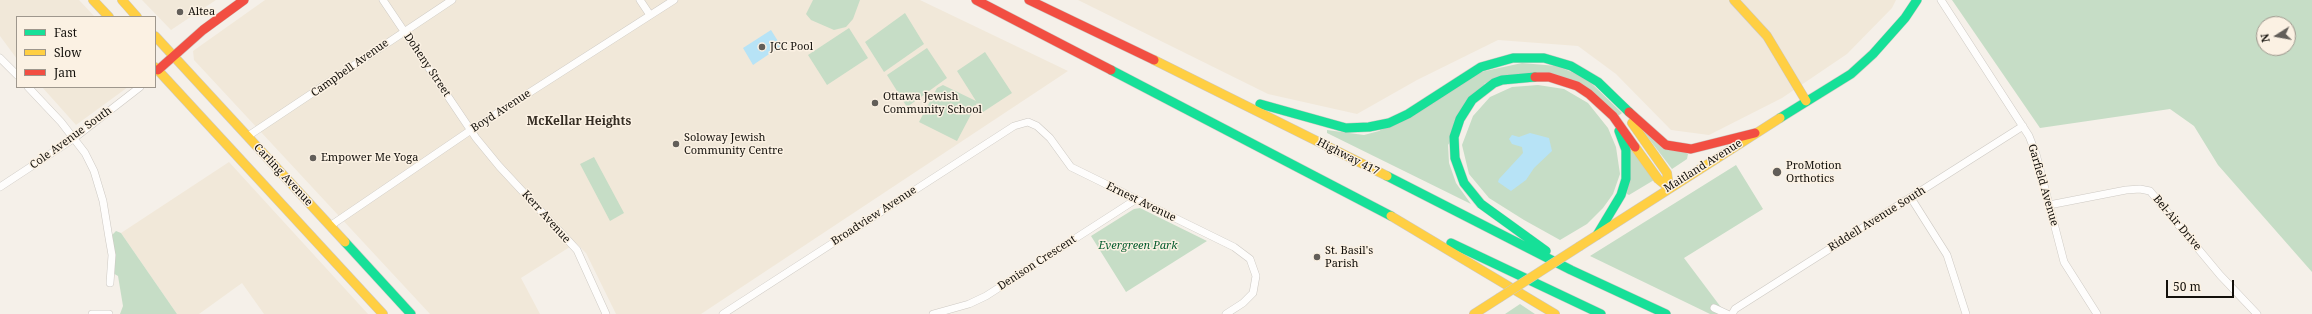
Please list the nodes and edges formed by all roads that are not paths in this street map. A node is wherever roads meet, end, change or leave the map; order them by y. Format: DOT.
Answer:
graph roads {
  1 [pos="93,0"];
  2 [pos="122,0"];
  3 [pos="244,0"];
  4 [pos="383,0"];
  5 [pos="452,0"];
  6 [pos="640,0"];
  7 [pos="674,0"];
  8 [pos="976,0"];
  9 [pos="1029,0"];
  10 [pos="1734,0"];
  11 [pos="1917,0"];
  12 [pos="1941,0"];
  13 [pos="650,15"];
  14 [pos="108,16"];
  15 [pos="137,16"];
  16 [pos="403,31"];
  17 [pos="156,37"];
  18 [pos="174,56"];
  19 [pos="0,58"];
  20 [pos="156,70"];
  21 [pos="16,74"];
  22 [pos="29,88"];
  23 [pos="139,88"];
  24 [pos="1223,93"];
  25 [pos="1614,97"];
  26 [pos="1806,101"];
  27 [pos="1613,116"];
  28 [pos="1028,122"];
  29 [pos="2023,126"];
  30 [pos="471,130"];
  31 [pos="1755,133"];
  32 [pos="248,136"];
  33 [pos="74,139"];
  34 [pos="0,187"];
  35 [pos="1669,188"];
  36 [pos="1912,198"];
  37 [pos="1135,200"];
  38 [pos="2049,205"];
  39 [pos="1389,215"];
  40 [pos="330,226"];
  41 [pos="1597,235"];
  42 [pos="1571,270"];
  43 [pos="110,283"];
  44 [pos="1714,308"];
  45 [pos="92,314"];
  46 [pos="109,314"];
  47 [pos="383,314"];
  48 [pos="411,314"];
  49 [pos="606,314"];
  50 [pos="723,314"];
  51 [pos="933,314"];
  52 [pos="1226,314"];
  53 [pos="1474,314"];
  54 [pos="1555,314"];
  55 [pos="1601,314"];
  56 [pos="1666,314"];
  57 [pos="1728,314"];
  58 [pos="1732,314"];
  59 [pos="1966,314"];
  60 [pos="2097,314"];
  61 [pos="2257,314"];
  1 -- 14 [label="main road"];
  2 -- 15 [label="main road"];
  3 -- 18 [label="main road"];
  4 -- 16 [label="street, Doheny Street"];
  5 -- 16 [label="street, Campbell Avenue"];
  6 -- 13 [label="street"];
  7 -- 13 [label="street, Boyd Avenue"];
  8 -- 39 [label="main road"];
  9 -- 24 [label="main road, Highway 417"];
  10 -- 26 [label="main road"];
  11 -- 26 [label="main road, Maitland Avenue"];
  12 -- 29 [label="street, Garfield Avenue"];
  13 -- 30 [label="street, Boyd Avenue"];
  16 -- 30 [label="street, Doheny Street"];
  16 -- 32 [label="street, Campbell Avenue"];
  17 -- 18 [label="main road, Carling Avenue"];
  18 -- 20 [label="main road"];
  18 -- 32 [label="main road, Carling Avenue"];
  19 -- 21 [label="street"];
  20 -- 47 [label="main road, Carling Avenue"];
  22 -- 33 [label="street"];
  23 -- 33 [label="street, Cole Avenue South"];
  24 -- 25 [label="main road"];
  24 -- 42 [label="main road, Highway 417"];
  25 -- 31 [label="main road"];
  25 -- 35 [label="main road"];
  26 -- 31 [label="main road, Maitland Avenue"];
  27 -- 35 [label="main road"];
  27 -- 41 [label="main road"];
  27 -- 42 [label="main road"];
  28 -- 37 [label="street, Ernest Avenue"];
  28 -- 50 [label="street, Broadview Avenue"];
  29 -- 36 [label="street, Riddell Avenue South"];
  29 -- 38 [label="street, Garfield Avenue"];
  30 -- 40 [label="street, Boyd Avenue"];
  30 -- 49 [label="street, Kerr Avenue"];
  31 -- 35 [label="main road, Maitland Avenue"];
  32 -- 40 [label="main road, Carling Avenue"];
  33 -- 34 [label="street, Cole Avenue South"];
  33 -- 43 [label="street"];
  35 -- 41 [label="main road, Maitland Avenue"];
  36 -- 58 [label="street, Riddell Avenue South"];
  36 -- 59 [label="street"];
  37 -- 51 [label="street, Denison Crescent"];
  37 -- 52 [label="street, Ernest Avenue"];
  38 -- 60 [label="street, Garfield Avenue"];
  38 -- 61 [label="street, Bel-Air Drive"];
  39 -- 54 [label="main road"];
  39 -- 55 [label="main road"];
  40 -- 48 [label="main road, Carling Avenue"];
  41 -- 53 [label="main road, Maitland Avenue, bridge"];
  42 -- 56 [label="main road, Highway 417"];
  44 -- 57 [label="street"];
  45 -- 46 [label="street"];
}
